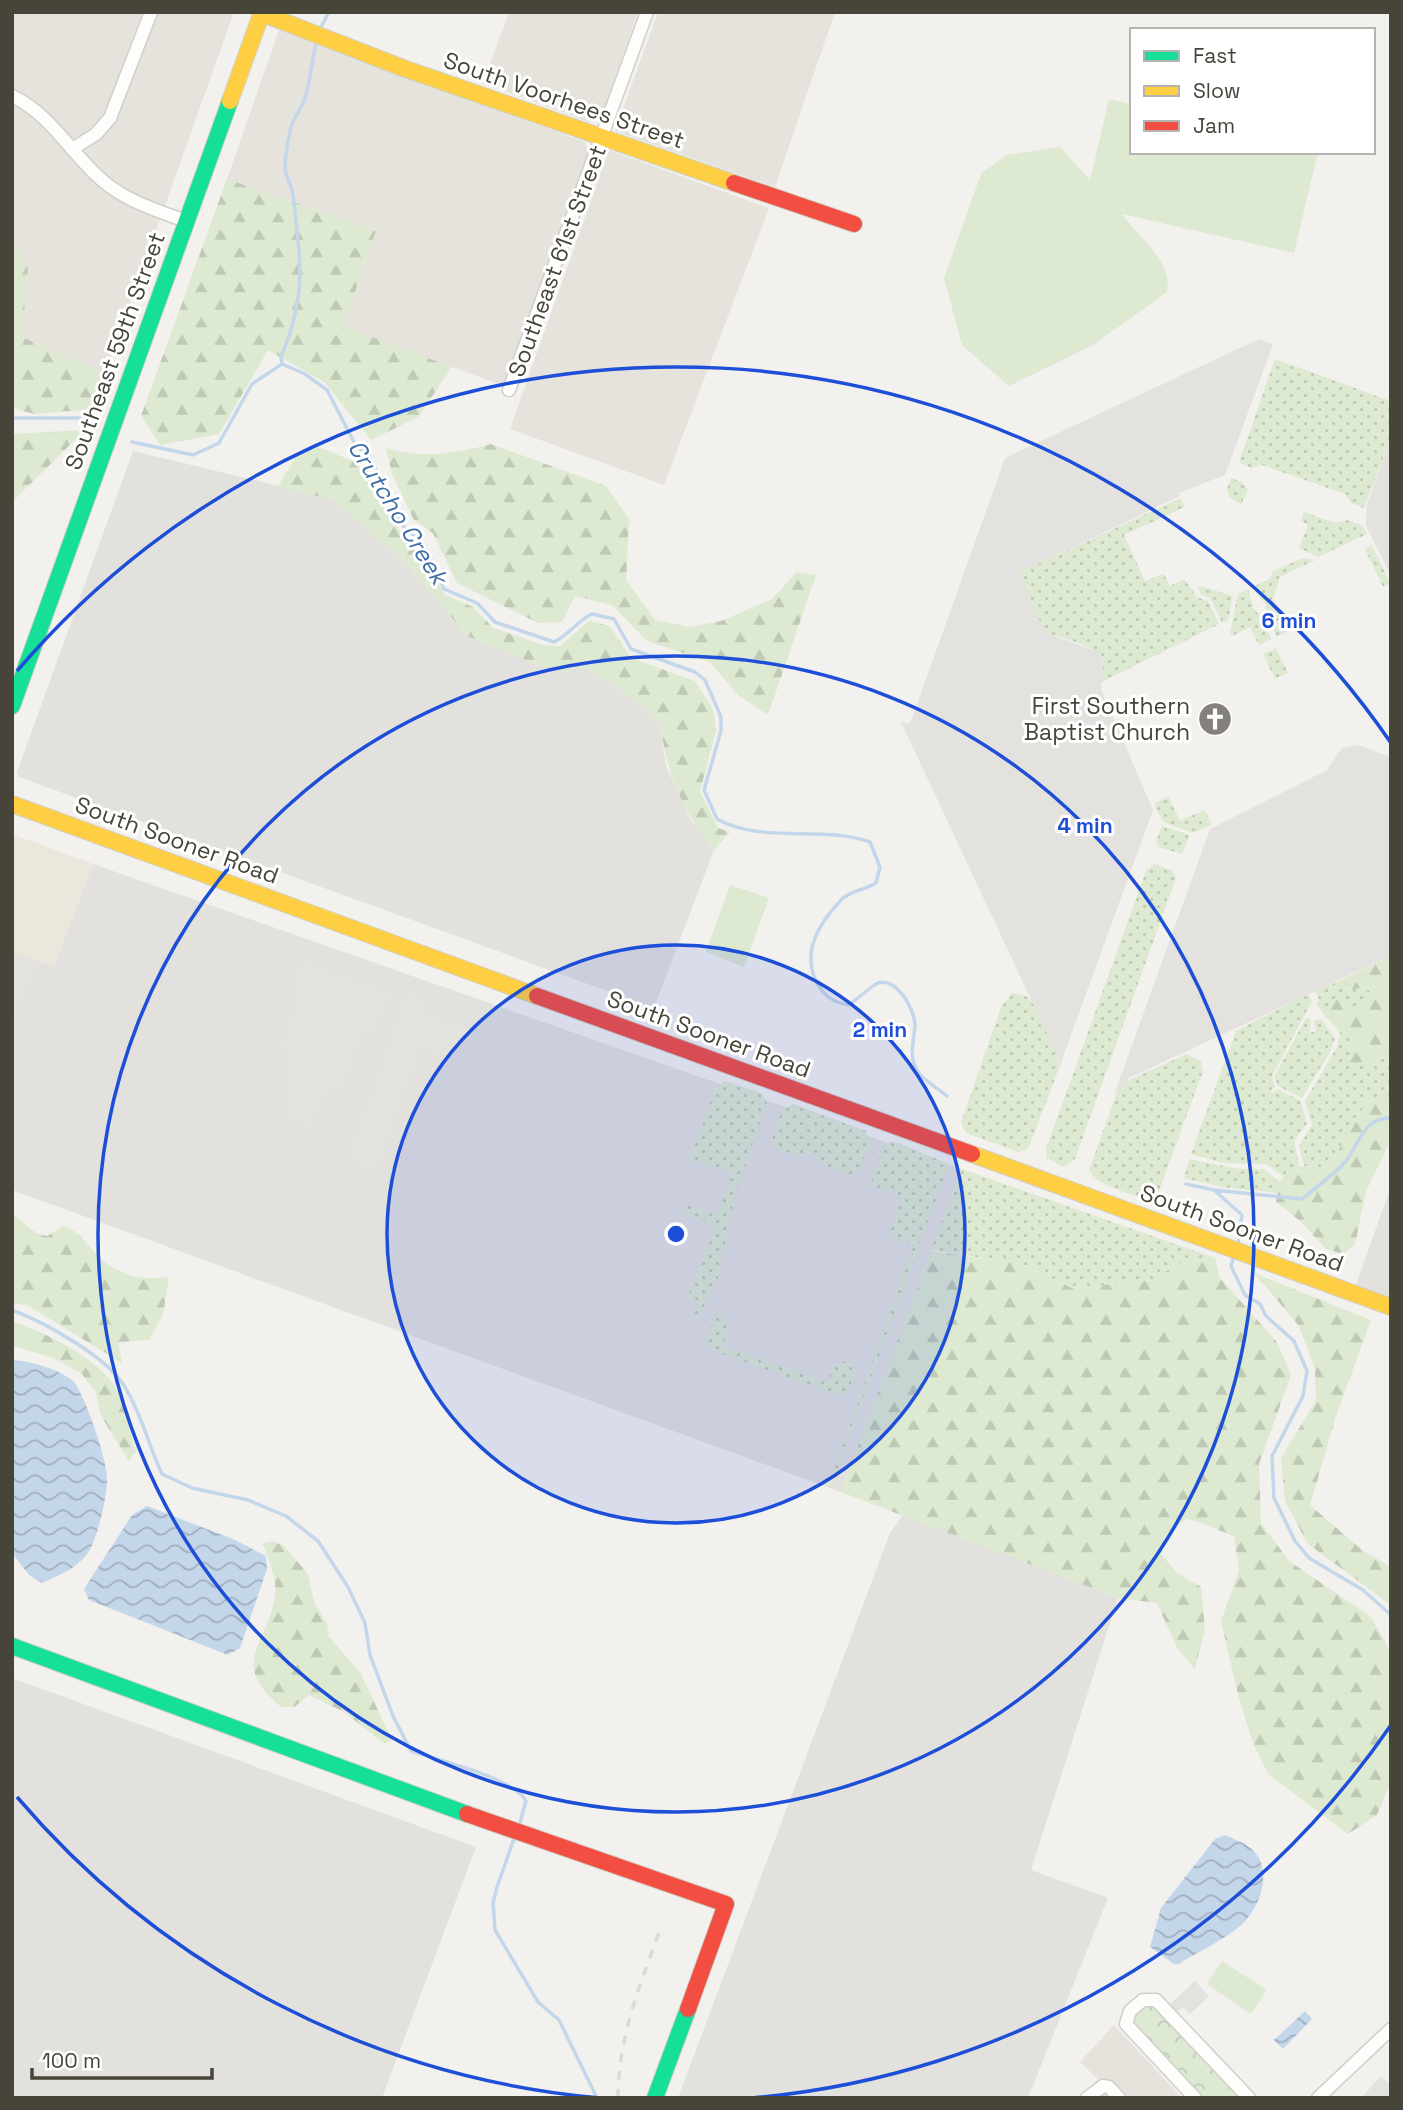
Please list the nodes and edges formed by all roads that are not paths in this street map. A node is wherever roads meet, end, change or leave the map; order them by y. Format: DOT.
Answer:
graph roads {
  1 [pos="151,12"];
  2 [pos="262,12"];
  3 [pos="647,12"];
  4 [pos="12,96"];
  5 [pos="603,137"];
  6 [pos="74,148"];
  7 [pos="186,221"];
  8 [pos="854,224"];
  9 [pos="509,390"];
  10 [pos="12,706"];
  11 [pos="12,804"];
  12 [pos="1391,1307"];
  13 [pos="12,1646"];
  14 [pos="1391,2029"];
  15 [pos="654,2098"];
  16 [pos="1087,2098"];
  17 [pos="1119,2098"];
  18 [pos="1195,2098"];
  19 [pos="1249,2098"];
  20 [pos="1318,2098"];
  1 -- 6 [label="street"];
  2 -- 5 [label="main road, South Voorhees Street"];
  2 -- 7 [label="main road, Southeast 59th Street"];
  3 -- 5 [label="street, Southeast 61st Street"];
  4 -- 6 [label="street"];
  5 -- 8 [label="main road, South Voorhees Street"];
  5 -- 9 [label="street, Southeast 61st Street"];
  6 -- 7 [label="street"];
  7 -- 10 [label="main road, Southeast 59th Street"];
  11 -- 12 [label="main road, South Sooner Road"];
  13 -- 15 [label="main road"];
  14 -- 20 [label="street"];
  16 -- 17 [label="street"];
  18 -- 19 [label="street"];
}
